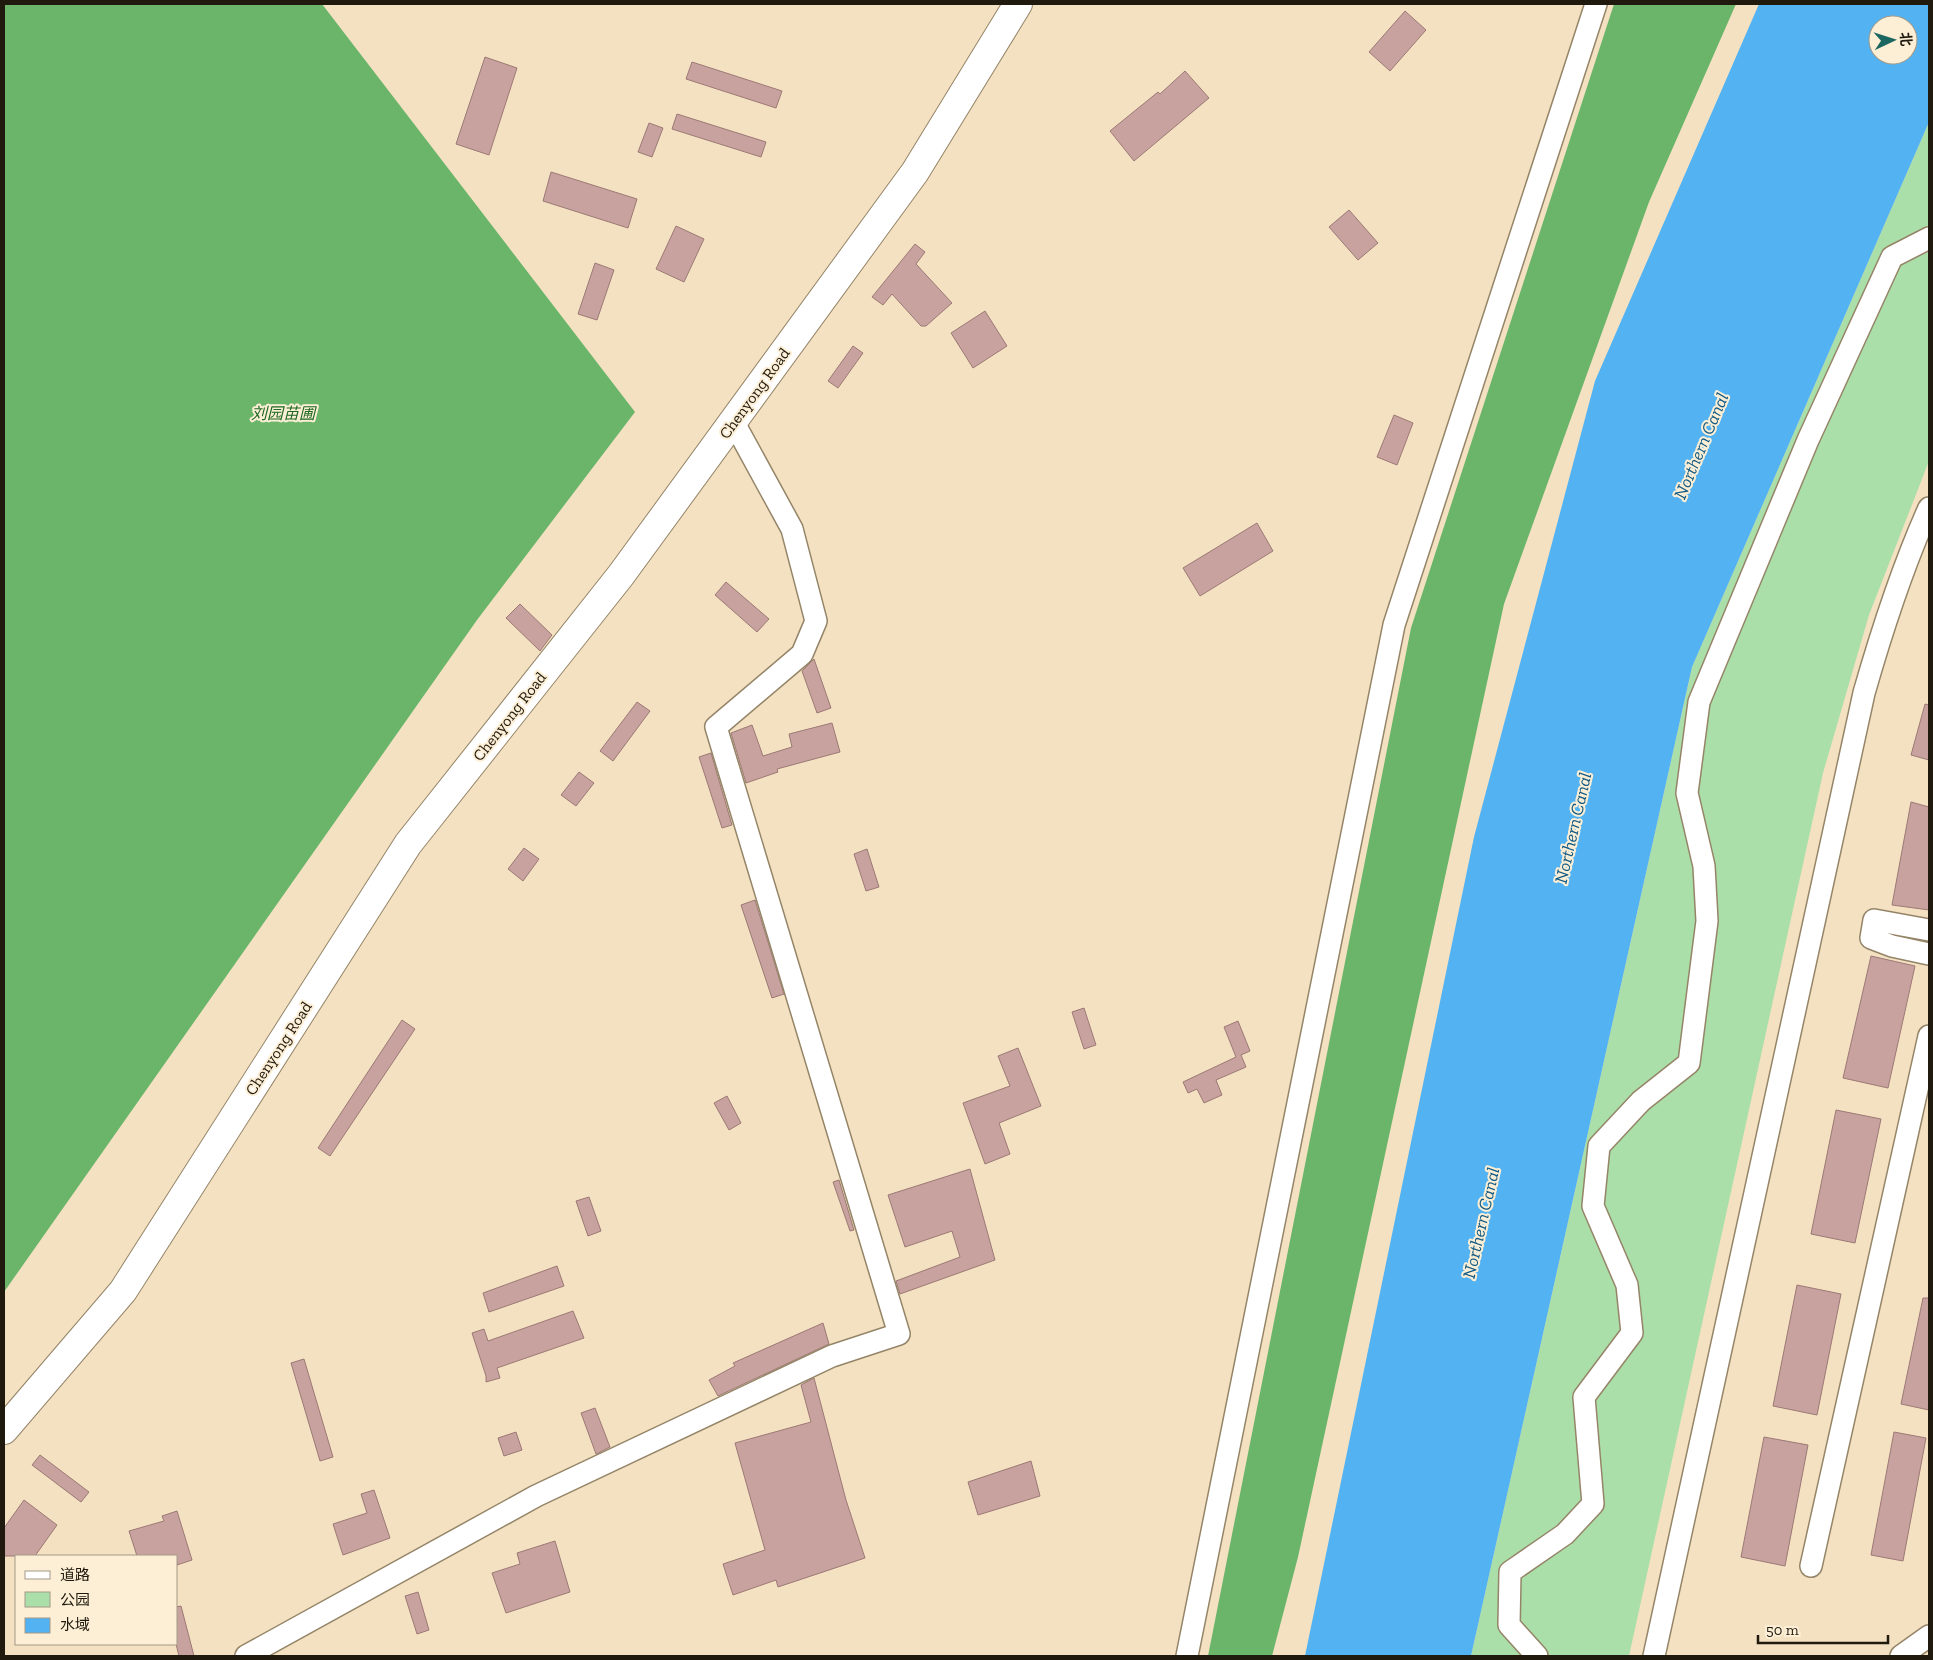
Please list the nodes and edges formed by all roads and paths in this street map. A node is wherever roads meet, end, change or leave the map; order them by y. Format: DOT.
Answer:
graph roads {
  1 [pos="1018,4"];
  2 [pos="1596,4"];
  3 [pos="1929,238"];
  4 [pos="733,421"];
  5 [pos="1929,508"];
  6 [pos="1929,930"];
  7 [pos="1929,954"];
  8 [pos="1929,1036"];
  9 [pos="4,1430"];
  10 [pos="1811,1566"];
  11 [pos="1929,1636"];
  12 [pos="1929,1651"];
  13 [pos="246,1656"];
  14 [pos="1187,1656"];
  15 [pos="1537,1656"];
  16 [pos="1654,1656"];
  17 [pos="1901,1656"];
  18 [pos="1922,1656"];
  1 -- 4 [label="main road, Chenyong Road"];
  2 -- 14 [label="street"];
  3 -- 15 [label="street"];
  4 -- 9 [label="main road, Chenyong Road"];
  4 -- 13 [label="street"];
  5 -- 16 [label="street"];
  6 -- 7 [label="street"];
  8 -- 10 [label="street"];
  11 -- 17 [label="street"];
  12 -- 18 [label="street"];
}
